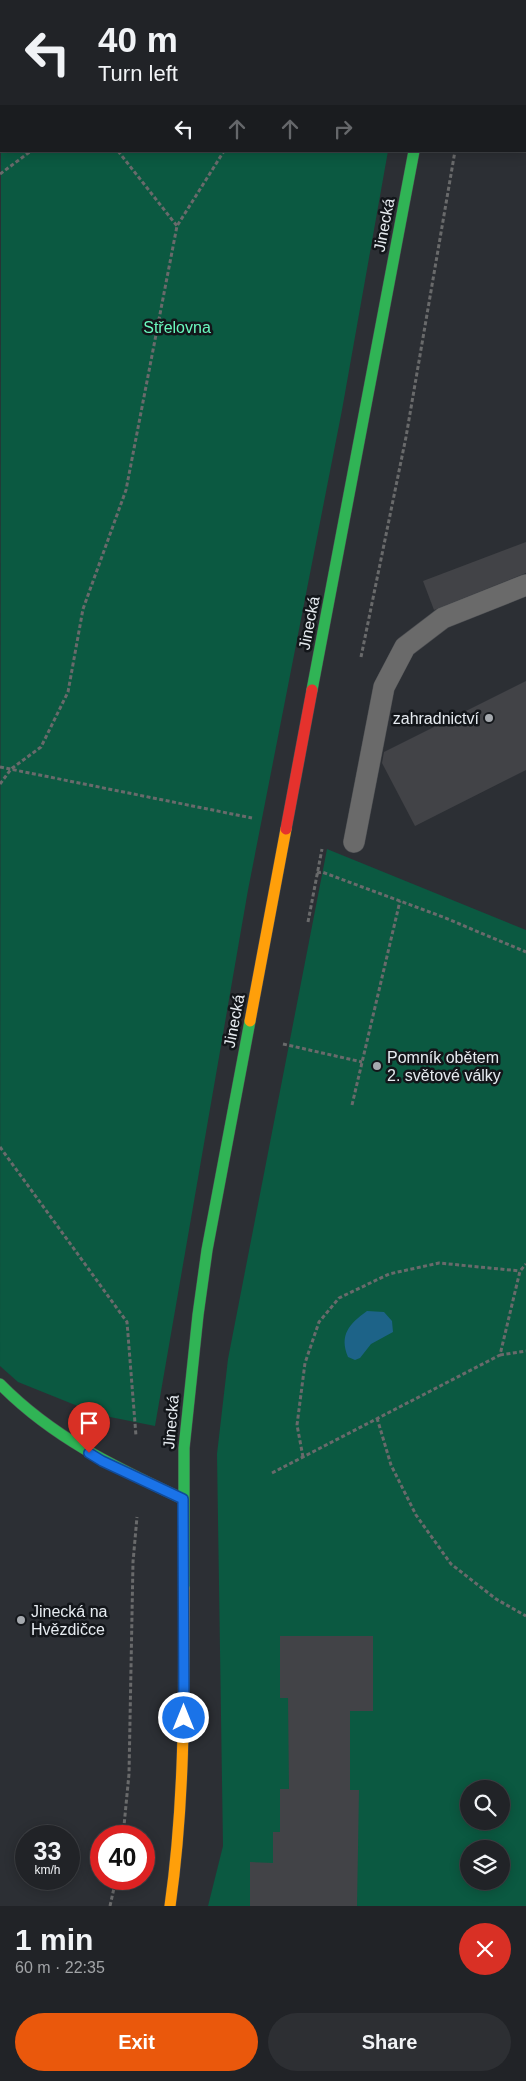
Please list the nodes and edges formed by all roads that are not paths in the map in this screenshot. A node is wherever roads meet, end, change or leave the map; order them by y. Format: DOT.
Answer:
graph roads {
  1 [pos="414,152"];
  2 [pos="526,585"];
  3 [pos="354,842"];
  4 [pos="0,1384"];
  5 [pos="183,1499"];
  6 [pos="170,1906"];
  1 -- 5 [label="street, Jinecká"];
  2 -- 3 [label="lane"];
  4 -- 5 [label="street"];
  5 -- 6 [label="street, Jinecká"];
}
